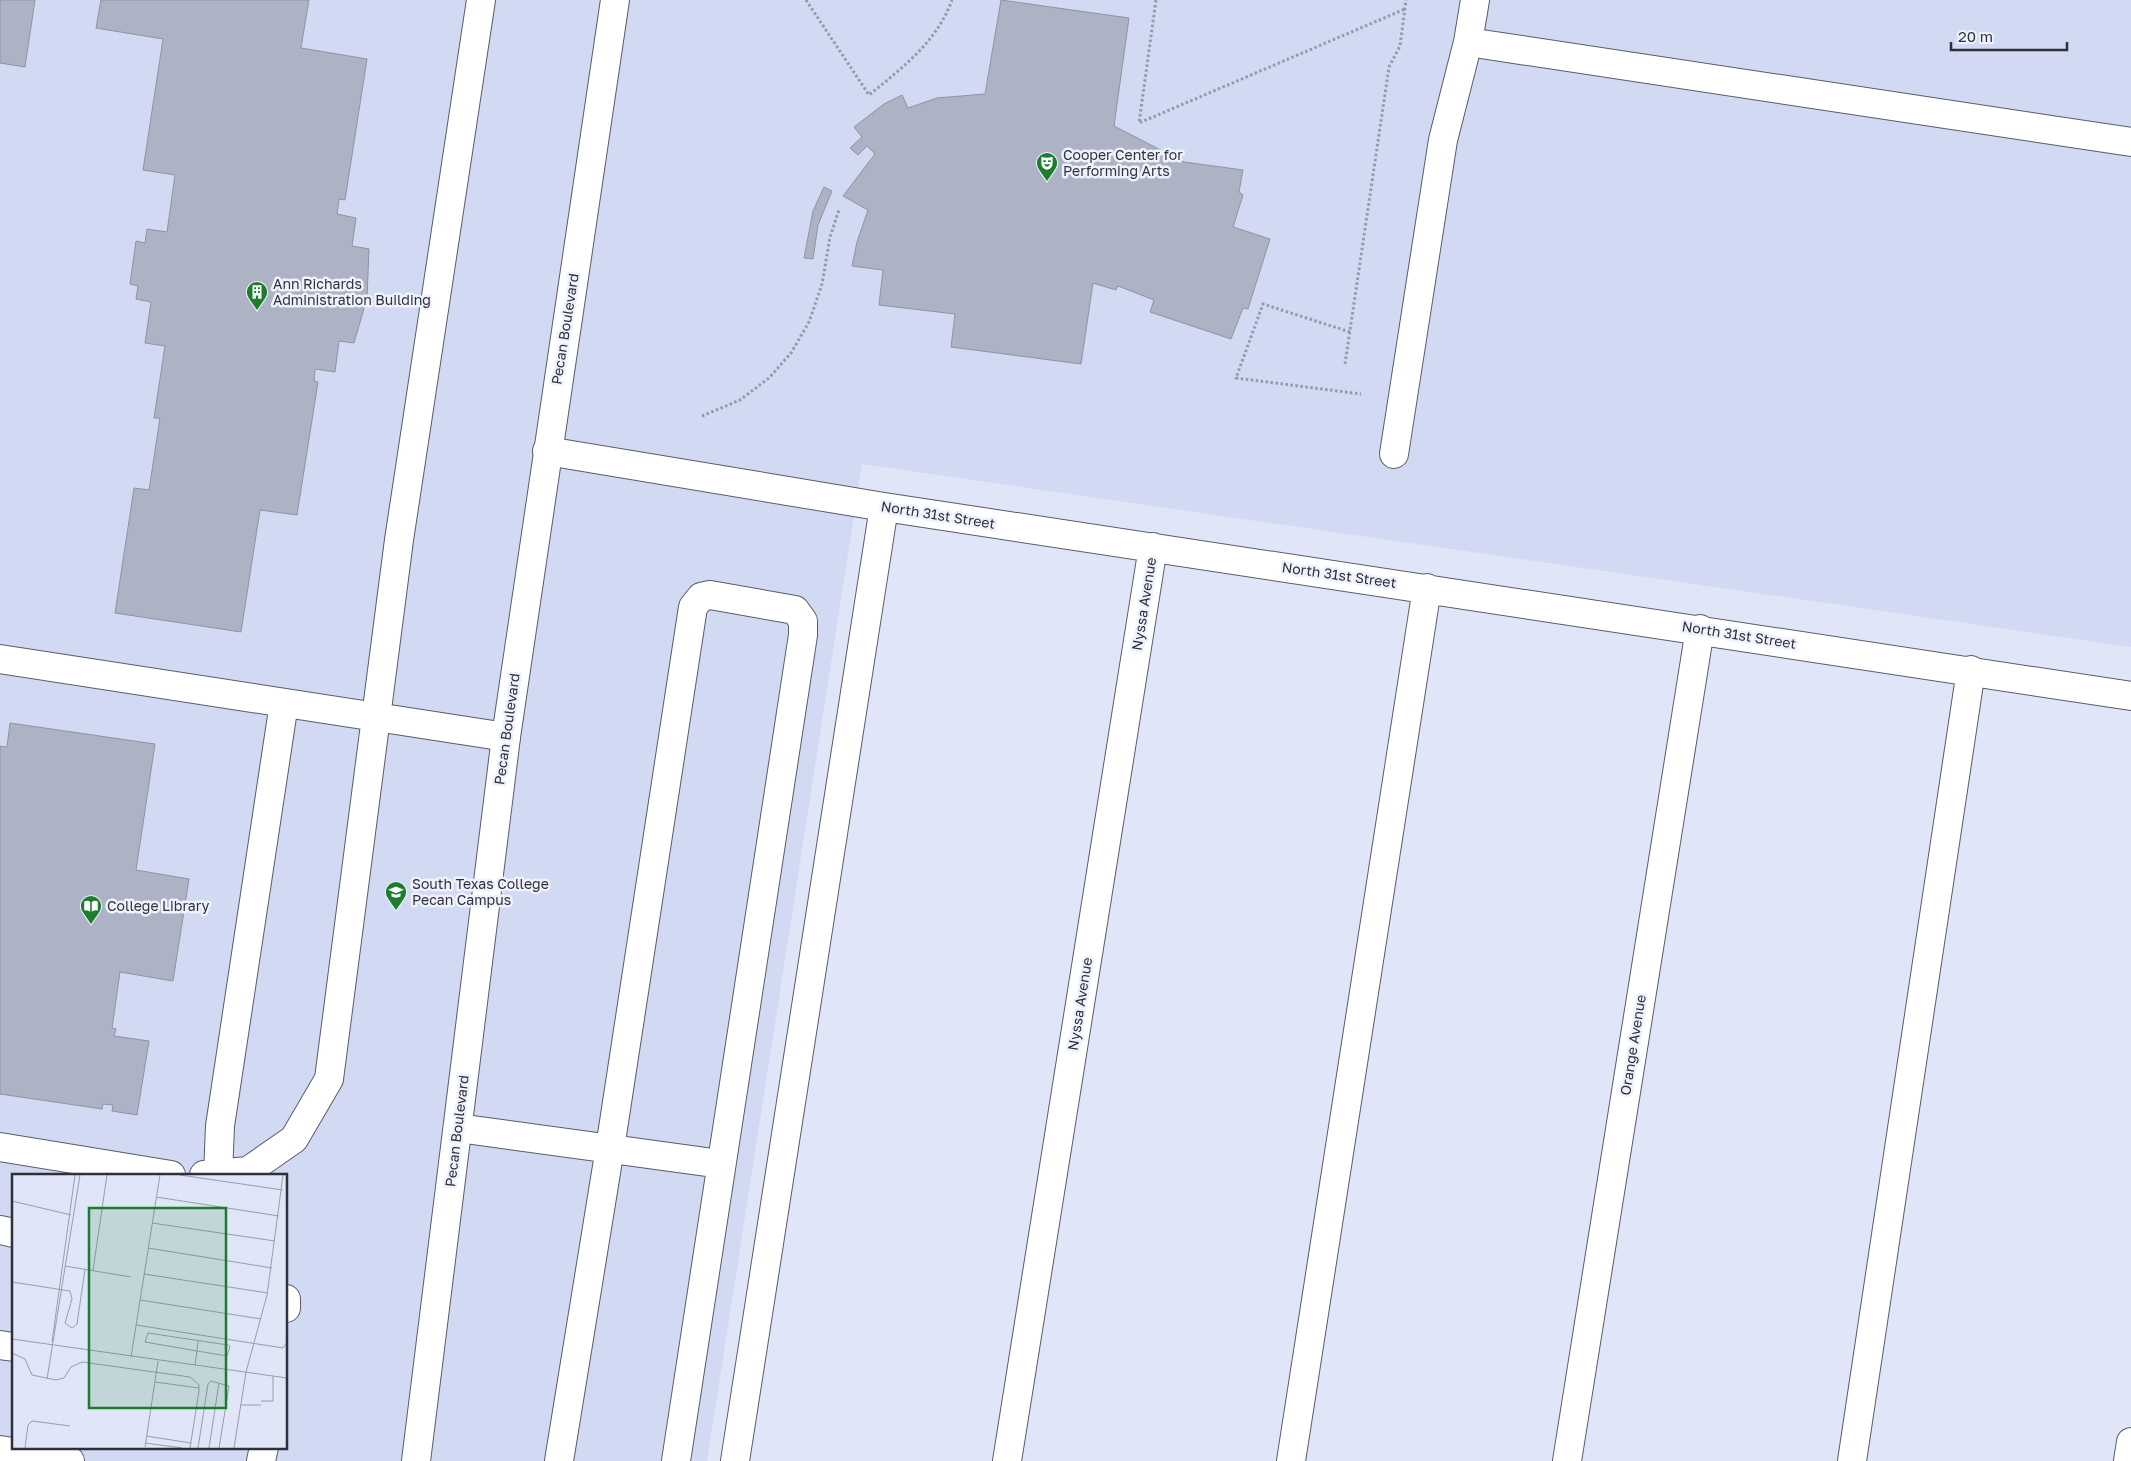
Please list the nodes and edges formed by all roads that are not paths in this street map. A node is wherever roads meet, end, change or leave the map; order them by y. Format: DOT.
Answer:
graph roads {
  1 [pos="481,0"];
  2 [pos="615,0"];
  3 [pos="1474,0"];
  4 [pos="1468,42"];
  5 [pos="2131,142"];
  6 [pos="547,450"];
  7 [pos="1394,454"];
  8 [pos="884,506"];
  9 [pos="1153,547"];
  10 [pos="1427,588"];
  11 [pos="1700,629"];
  12 [pos="0,659"];
  13 [pos="1971,670"];
  14 [pos="2131,696"];
  15 [pos="284,703"];
  16 [pos="376,718"];
  17 [pos="506,737"];
  18 [pos="458,1128"];
  19 [pos="0,1147"];
  20 [pos="610,1148"];
  21 [pos="721,1164"];
  22 [pos="83,1168"];
  23 [pos="158,1174"];
  24 [pos="211,1174"];
  25 [pos="2131,1442"];
  26 [pos="264,1448"];
  27 [pos="0,1450"];
  28 [pos="70,1461"];
  29 [pos="261,1461"];
  30 [pos="416,1461"];
  31 [pos="559,1461"];
  32 [pos="676,1461"];
  33 [pos="735,1461"];
  34 [pos="1007,1461"];
  35 [pos="1291,1461"];
  36 [pos="1567,1461"];
  37 [pos="1852,1461"];
  38 [pos="2128,1461"];
  1 -- 16 [label="street"];
  2 -- 6 [label="street, Pecan Boulevard"];
  3 -- 4 [label="street"];
  4 -- 5 [label="street"];
  4 -- 7 [label="street"];
  6 -- 8 [label="street, North 31st Street"];
  6 -- 17 [label="street, Pecan Boulevard"];
  8 -- 9 [label="street, North 31st Street"];
  8 -- 33 [label="street"];
  9 -- 10 [label="street, North 31st Street"];
  9 -- 34 [label="street, Nyssa Avenue"];
  10 -- 11 [label="street, North 31st Street"];
  10 -- 35 [label="street"];
  11 -- 13 [label="street, North 31st Street"];
  11 -- 36 [label="street, Orange Avenue"];
  12 -- 15 [label="street"];
  13 -- 14 [label="street, North 31st Street"];
  13 -- 37 [label="street"];
  15 -- 16 [label="street"];
  15 -- 24 [label="street"];
  16 -- 17 [label="street"];
  16 -- 24 [label="street"];
  17 -- 18 [label="street, Pecan Boulevard"];
  18 -- 20 [label="street"];
  18 -- 30 [label="street, Pecan Boulevard"];
  19 -- 22 [label="street"];
  20 -- 21 [label="street"];
  20 -- 21 [label="street"];
  20 -- 31 [label="street"];
  21 -- 32 [label="street"];
  22 -- 23 [label="street"];
  25 -- 38 [label="street"];
  26 -- 29 [label="street"];
  27 -- 28 [label="street"];
}
